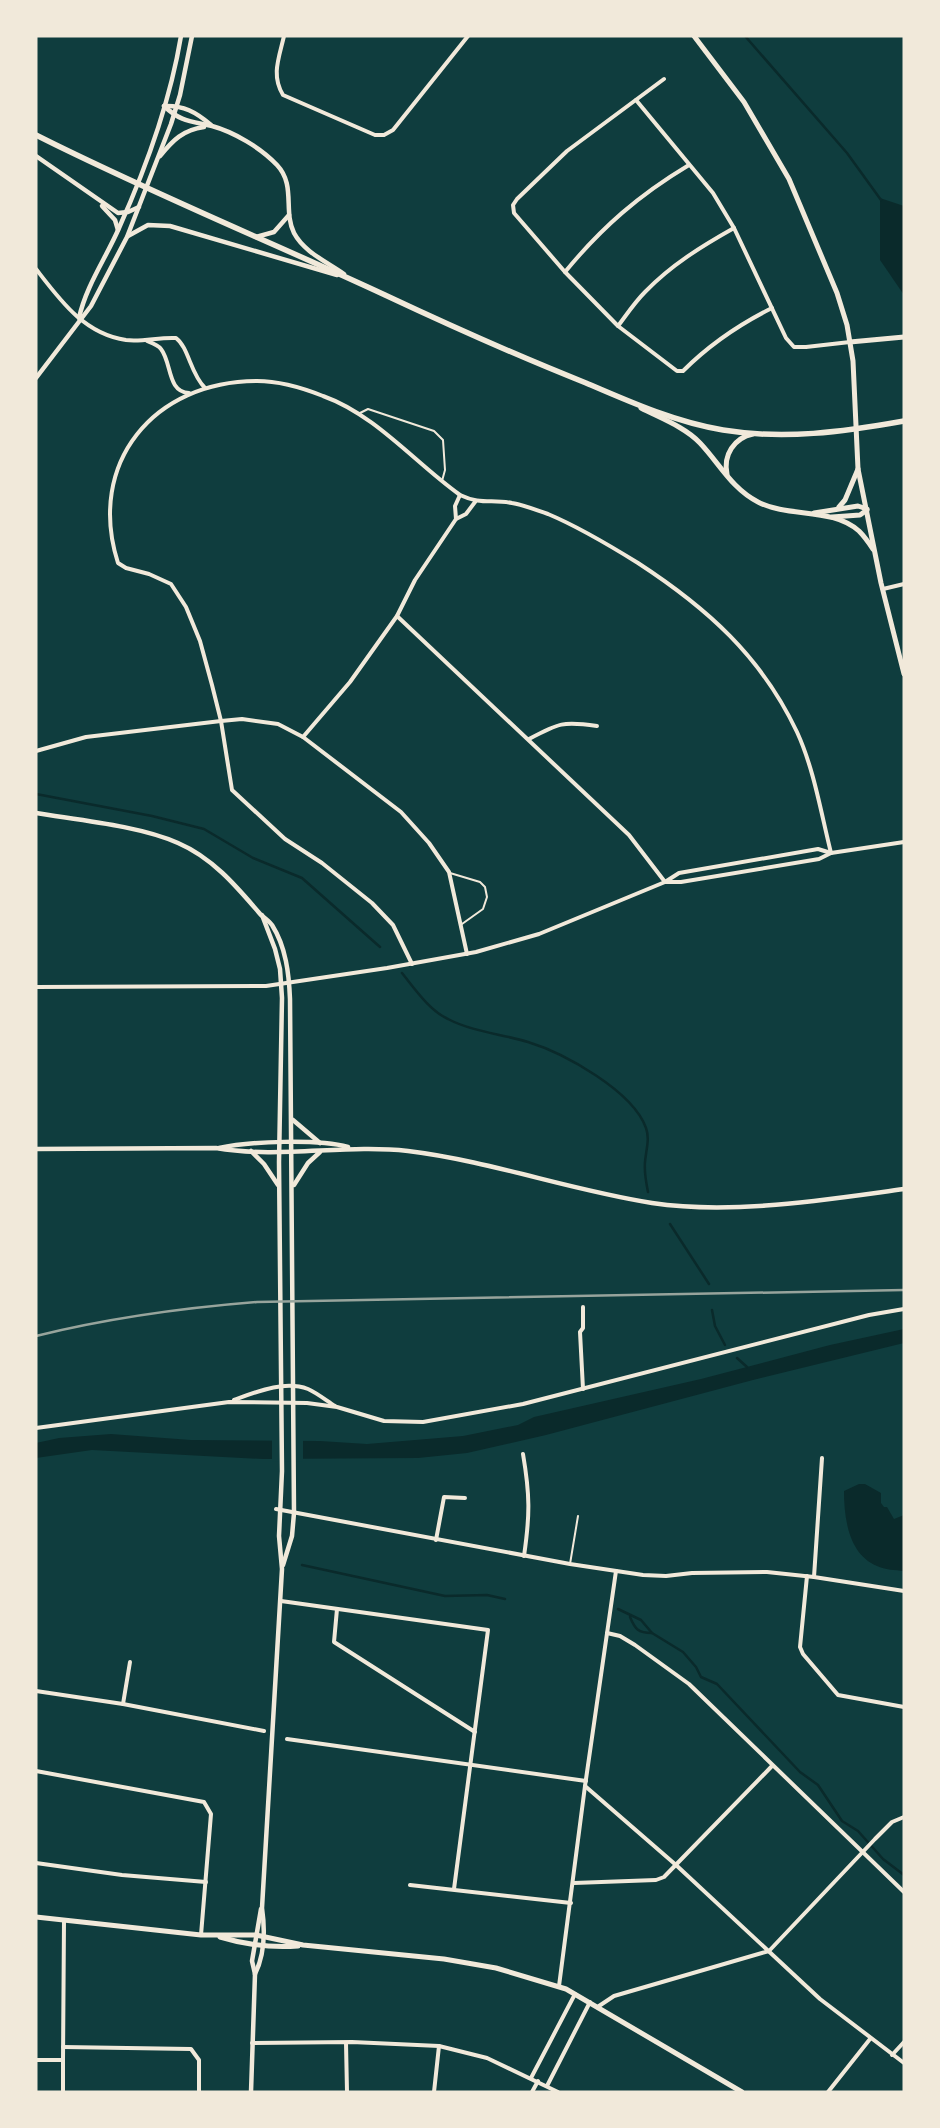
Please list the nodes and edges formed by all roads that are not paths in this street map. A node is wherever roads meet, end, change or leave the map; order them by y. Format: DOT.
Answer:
graph roads {
  1 [pos="180,36"];
  2 [pos="192,36"];
  3 [pos="284,36"];
  4 [pos="468,36"];
  5 [pos="694,36"];
  6 [pos="664,79"];
  7 [pos="636,100"];
  8 [pos="177,105"];
  9 [pos="164,106"];
  10 [pos="174,115"];
  11 [pos="212,126"];
  12 [pos="36,135"];
  13 [pos="36,156"];
  14 [pos="158,159"];
  15 [pos="689,164"];
  16 [pos="92,197"];
  17 [pos="139,207"];
  18 [pos="126,213"];
  19 [pos="289,215"];
  20 [pos="734,228"];
  21 [pos="118,230"];
  22 [pos="127,237"];
  23 [pos="256,237"];
  24 [pos="36,269"];
  25 [pos="565,272"];
  26 [pos="353,280"];
  27 [pos="772,308"];
  28 [pos="79,320"];
  29 [pos="618,326"];
  30 [pos="904,337"];
  31 [pos="147,341"];
  32 [pos="850,342"];
  33 [pos="36,378"];
  34 [pos="205,388"];
  35 [pos="191,393"];
  36 [pos="618,396"];
  37 [pos="357,414"];
  38 [pos="904,421"];
  39 [pos="755,434"];
  40 [pos="858,469"];
  41 [pos="727,477"];
  42 [pos="442,481"];
  43 [pos="460,495"];
  44 [pos="475,502"];
  45 [pos="839,508"];
  46 [pos="867,510"];
  47 [pos="812,514"];
  48 [pos="827,516"];
  49 [pos="456,520"];
  50 [pos="875,552"];
  51 [pos="904,584"];
  52 [pos="883,589"];
  53 [pos="397,616"];
  54 [pos="904,674"];
  55 [pos="221,720"];
  56 [pos="597,726"];
  57 [pos="303,737"];
  58 [pos="529,739"];
  59 [pos="36,751"];
  60 [pos="36,812"];
  61 [pos="903,841"];
  62 [pos="831,852"];
  63 [pos="449,872"];
  64 [pos="665,882"];
  65 [pos="262,915"];
  66 [pos="460,925"];
  67 [pos="467,954"];
  68 [pos="412,964"];
  69 [pos="290,982"];
  70 [pos="281,984"];
  71 [pos="36,987"];
  72 [pos="293,1120"];
  73 [pos="280,1143"];
  74 [pos="293,1143"];
  75 [pos="320,1143"];
  76 [pos="216,1148"];
  77 [pos="351,1148"];
  78 [pos="36,1149"];
  79 [pos="251,1151"];
  80 [pos="279,1151"];
  81 [pos="293,1152"];
  82 [pos="320,1152"];
  83 [pos="279,1186"];
  84 [pos="293,1186"];
  85 [pos="904,1189"];
  86 [pos="584,1307"];
  87 [pos="904,1309"];
  88 [pos="294,1386"];
  89 [pos="281,1387"];
  90 [pos="583,1389"];
  91 [pos="229,1402"];
  92 [pos="280,1402"];
  93 [pos="294,1402"];
  94 [pos="337,1407"];
  95 [pos="36,1428"];
  96 [pos="523,1454"];
  97 [pos="822,1458"];
  98 [pos="465,1498"];
  99 [pos="278,1510"];
  100 [pos="294,1513"];
  101 [pos="578,1516"];
  102 [pos="436,1540"];
  103 [pos="524,1556"];
  104 [pos="570,1564"];
  105 [pos="282,1569"];
  106 [pos="616,1571"];
  107 [pos="807,1576"];
  108 [pos="814,1577"];
  109 [pos="904,1591"];
  110 [pos="281,1602"];
  111 [pos="337,1609"];
  112 [pos="607,1633"];
  113 [pos="130,1662"];
  114 [pos="36,1691"];
  115 [pos="123,1704"];
  116 [pos="904,1707"];
  117 [pos="264,1731"];
  118 [pos="475,1732"];
  119 [pos="287,1739"];
  120 [pos="471,1764"];
  121 [pos="772,1766"];
  122 [pos="36,1772"];
  123 [pos="585,1783"];
  124 [pos="904,1817"];
  125 [pos="862,1853"];
  126 [pos="36,1863"];
  127 [pos="676,1865"];
  128 [pos="206,1882"];
  129 [pos="574,1883"];
  130 [pos="410,1885"];
  131 [pos="454,1889"];
  132 [pos="904,1892"];
  133 [pos="571,1902"];
  134 [pos="262,1908"];
  135 [pos="36,1917"];
  136 [pos="64,1922"];
  137 [pos="201,1935"];
  138 [pos="256,1935"];
  139 [pos="217,1936"];
  140 [pos="263,1936"];
  141 [pos="255,1945"];
  142 [pos="303,1945"];
  143 [pos="262,1946"];
  144 [pos="769,1951"];
  145 [pos="255,1974"];
  146 [pos="559,1986"];
  147 [pos="575,1994"];
  148 [pos="590,2002"];
  149 [pos="599,2006"];
  150 [pos="870,2039"];
  151 [pos="346,2042"];
  152 [pos="904,2042"];
  153 [pos="252,2043"];
  154 [pos="439,2046"];
  155 [pos="63,2047"];
  156 [pos="892,2055"];
  157 [pos="36,2060"];
  158 [pos="63,2060"];
  159 [pos="904,2064"];
  160 [pos="531,2078"];
  161 [pos="538,2081"];
  162 [pos="547,2086"];
  163 [pos="63,2092"];
  164 [pos="199,2092"];
  165 [pos="250,2092"];
  166 [pos="347,2092"];
  167 [pos="434,2092"];
  168 [pos="532,2092"];
  169 [pos="558,2092"];
  170 [pos="742,2092"];
  171 [pos="828,2092"];
  1 -- 9 [label="street"];
  2 -- 8 [label="street"];
  3 -- 4 [label="street"];
  5 -- 32 [label="main road"];
  6 -- 7 [label="street"];
  7 -- 15 [label="street"];
  7 -- 25 [label="street"];
  8 -- 9 [label="street"];
  8 -- 10 [label="street"];
  8 -- 11 [label="street"];
  9 -- 10 [label="street"];
  9 -- 18 [label="street"];
  10 -- 11 [label="street"];
  10 -- 14 [label="street"];
  11 -- 14 [label="street"];
  11 -- 19 [label="street"];
  12 -- 23 [label="main road"];
  13 -- 16 [label="street"];
  14 -- 17 [label="street"];
  15 -- 20 [label="street"];
  15 -- 25 [label="street"];
  16 -- 18 [label="street"];
  16 -- 21 [label="street"];
  17 -- 18 [label="street"];
  17 -- 22 [label="street"];
  18 -- 21 [label="street"];
  19 -- 23 [label="street"];
  19 -- 26 [label="street"];
  20 -- 27 [label="street"];
  20 -- 29 [label="street"];
  21 -- 28 [label="street"];
  22 -- 26 [label="street"];
  22 -- 28 [label="street"];
  23 -- 26 [label="main road"];
  24 -- 28 [label="street"];
  25 -- 29 [label="street"];
  26 -- 36 [label="main road"];
  27 -- 29 [label="street"];
  27 -- 32 [label="street"];
  28 -- 31 [label="street"];
  28 -- 33 [label="street"];
  30 -- 32 [label="main road"];
  31 -- 34 [label="street"];
  31 -- 35 [label="street"];
  32 -- 40 [label="main road"];
  34 -- 35 [label="street"];
  34 -- 37 [label="street"];
  35 -- 55 [label="street"];
  36 -- 39 [label="main road"];
  36 -- 41 [label="main road"];
  37 -- 42 [label="street"];
  37 -- 42 [label="lane"];
  38 -- 39 [label="main road"];
  39 -- 41 [label="main road"];
  40 -- 45 [label="main road"];
  40 -- 46 [label="main road"];
  41 -- 47 [label="main road"];
  42 -- 43 [label="street"];
  43 -- 44 [label="street"];
  43 -- 49 [label="street"];
  44 -- 49 [label="street"];
  44 -- 62 [label="street"];
  45 -- 46 [label="main road"];
  45 -- 47 [label="main road"];
  46 -- 48 [label="main road"];
  46 -- 50 [label="main road"];
  47 -- 48 [label="main road"];
  48 -- 50 [label="main road"];
  49 -- 53 [label="street"];
  50 -- 52 [label="main road"];
  51 -- 52 [label="street"];
  52 -- 54 [label="main road"];
  53 -- 57 [label="street"];
  53 -- 58 [label="street"];
  55 -- 57 [label="street"];
  55 -- 59 [label="street"];
  55 -- 68 [label="street"];
  56 -- 58 [label="street"];
  57 -- 63 [label="street"];
  58 -- 64 [label="street"];
  60 -- 65 [label="street"];
  61 -- 62 [label="street"];
  62 -- 64 [label="street"];
  62 -- 64 [label="street"];
  63 -- 66 [label="street"];
  63 -- 66 [label="lane"];
  64 -- 67 [label="street"];
  65 -- 69 [label="street"];
  65 -- 70 [label="street"];
  66 -- 67 [label="street"];
  67 -- 68 [label="street"];
  68 -- 69 [label="street"];
  69 -- 70 [label="street"];
  69 -- 72 [label="street"];
  70 -- 71 [label="street"];
  70 -- 73 [label="street"];
  72 -- 74 [label="street"];
  72 -- 75 [label="street"];
  73 -- 74 [label="street"];
  73 -- 76 [label="street"];
  73 -- 80 [label="street"];
  74 -- 75 [label="street"];
  74 -- 81 [label="street"];
  75 -- 77 [label="street"];
  76 -- 78 [label="street"];
  76 -- 79 [label="street"];
  77 -- 82 [label="street"];
  77 -- 85 [label="street"];
  79 -- 80 [label="street"];
  79 -- 83 [label="street"];
  80 -- 81 [label="street"];
  80 -- 83 [label="street"];
  81 -- 82 [label="street"];
  81 -- 84 [label="street"];
  82 -- 84 [label="street"];
  83 -- 89 [label="street"];
  84 -- 88 [label="street"];
  86 -- 90 [label="street"];
  87 -- 90 [label="street"];
  88 -- 89 [label="street"];
  88 -- 93 [label="street"];
  88 -- 94 [label="street"];
  89 -- 91 [label="street"];
  89 -- 92 [label="street"];
  90 -- 94 [label="street"];
  91 -- 92 [label="street"];
  91 -- 95 [label="street"];
  92 -- 93 [label="street"];
  92 -- 99 [label="street"];
  93 -- 94 [label="street"];
  93 -- 100 [label="street"];
  96 -- 103 [label="street"];
  97 -- 108 [label="street"];
  98 -- 102 [label="street"];
  99 -- 100 [label="street"];
  99 -- 105 [label="street"];
  100 -- 102 [label="street"];
  100 -- 105 [label="street"];
  101 -- 104 [label="lane"];
  102 -- 103 [label="street"];
  103 -- 104 [label="street"];
  104 -- 106 [label="street"];
  105 -- 110 [label="street"];
  106 -- 107 [label="street"];
  106 -- 112 [label="street"];
  107 -- 108 [label="street"];
  107 -- 116 [label="street"];
  108 -- 109 [label="street"];
  110 -- 111 [label="street"];
  110 -- 134 [label="street"];
  111 -- 118 [label="street"];
  111 -- 118 [label="street"];
  112 -- 121 [label="street"];
  112 -- 123 [label="street"];
  113 -- 115 [label="street"];
  114 -- 115 [label="street"];
  115 -- 117 [label="street"];
  118 -- 120 [label="street"];
  119 -- 120 [label="street"];
  120 -- 123 [label="street"];
  120 -- 131 [label="street"];
  121 -- 125 [label="street"];
  121 -- 127 [label="street"];
  122 -- 128 [label="street"];
  123 -- 127 [label="street"];
  123 -- 129 [label="street"];
  124 -- 125 [label="street"];
  125 -- 132 [label="street"];
  125 -- 144 [label="street"];
  126 -- 128 [label="street"];
  127 -- 129 [label="street"];
  127 -- 144 [label="street"];
  128 -- 137 [label="street"];
  129 -- 133 [label="street"];
  130 -- 131 [label="street"];
  131 -- 133 [label="street"];
  133 -- 146 [label="street"];
  134 -- 138 [label="street"];
  134 -- 140 [label="street"];
  135 -- 136 [label="main road"];
  136 -- 137 [label="main road"];
  136 -- 155 [label="street"];
  137 -- 139 [label="main road"];
  138 -- 139 [label="main road"];
  138 -- 140 [label="main road"];
  138 -- 141 [label="street"];
  139 -- 141 [label="main road"];
  140 -- 142 [label="main road"];
  140 -- 143 [label="street"];
  141 -- 143 [label="main road"];
  141 -- 145 [label="street"];
  142 -- 143 [label="main road"];
  142 -- 146 [label="main road"];
  143 -- 145 [label="street"];
  144 -- 149 [label="street"];
  144 -- 150 [label="street"];
  145 -- 153 [label="street"];
  146 -- 147 [label="main road"];
  147 -- 148 [label="main road"];
  147 -- 160 [label="street"];
  148 -- 149 [label="main road"];
  148 -- 162 [label="street"];
  149 -- 170 [label="main road"];
  150 -- 156 [label="street"];
  150 -- 171 [label="street"];
  151 -- 153 [label="street"];
  151 -- 154 [label="street"];
  151 -- 166 [label="street"];
  152 -- 156 [label="street"];
  153 -- 165 [label="street"];
  154 -- 160 [label="street"];
  154 -- 167 [label="street"];
  155 -- 158 [label="street"];
  155 -- 164 [label="street"];
  156 -- 159 [label="street"];
  157 -- 158 [label="street"];
  158 -- 163 [label="street"];
  160 -- 161 [label="street"];
  161 -- 162 [label="street"];
  161 -- 168 [label="street"];
  162 -- 169 [label="street"];
}
